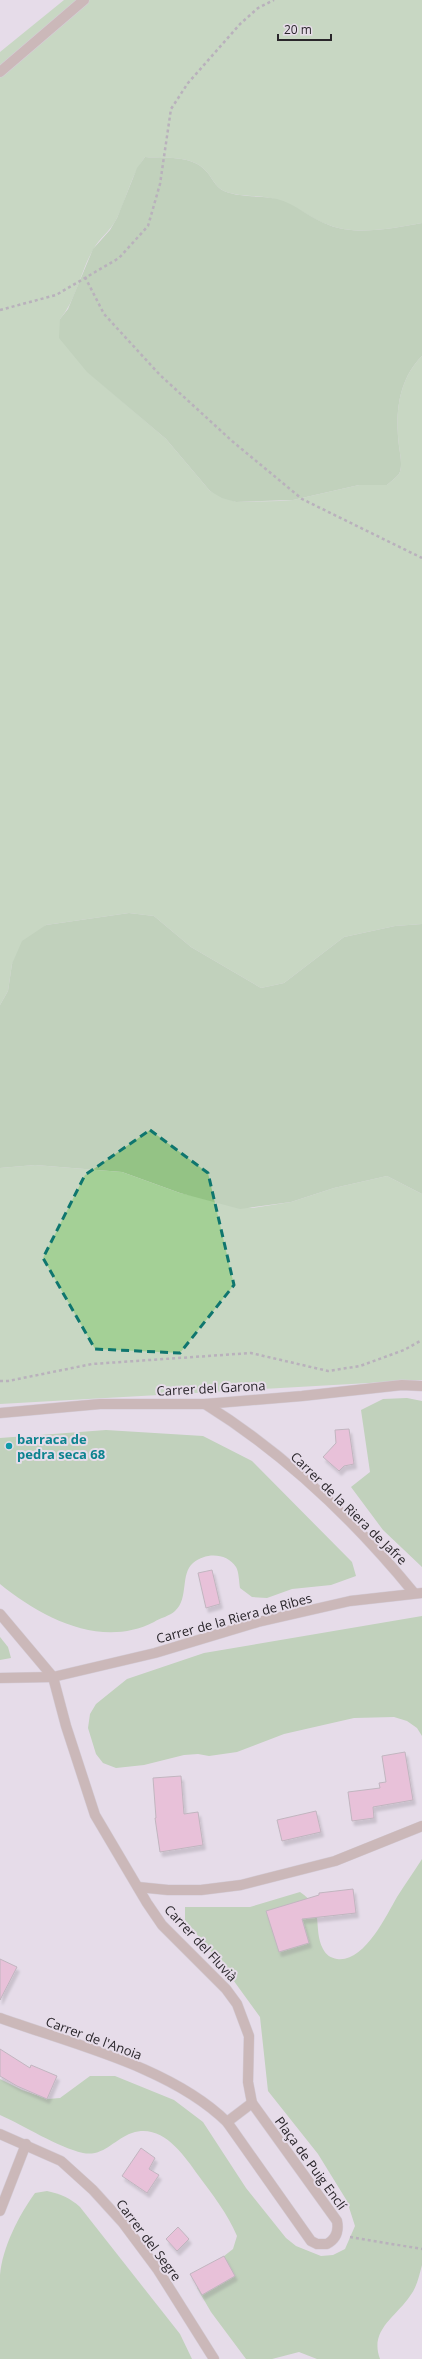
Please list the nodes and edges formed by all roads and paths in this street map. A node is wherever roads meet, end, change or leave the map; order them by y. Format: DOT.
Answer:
graph roads {
  1 [pos="84,0"];
  2 [pos="274,0"];
  3 [pos="0,72"];
  4 [pos="85,278"];
  5 [pos="0,310"];
  6 [pos="422,558"];
  7 [pos="422,1340"];
  8 [pos="0,1381"];
  9 [pos="422,1386"];
  10 [pos="205,1404"];
  11 [pos="0,1413"];
  12 [pos="418,1593"];
  13 [pos="0,1614"];
  14 [pos="54,1677"];
  15 [pos="0,1678"];
  16 [pos="422,1826"];
  17 [pos="138,1887"];
  18 [pos="0,2018"];
  19 [pos="252,2103"];
  20 [pos="227,2122"];
  21 [pos="0,2134"];
  22 [pos="26,2144"];
  23 [pos="0,2211"];
  24 [pos="337,2231"];
  25 [pos="422,2248"];
  26 [pos="214,2359"];
  1 -- 3 [label="street"];
  2 -- 4 [label="path"];
  4 -- 5 [label="path"];
  4 -- 6 [label="path"];
  7 -- 8 [label="path"];
  9 -- 10 [label="street, Carrer del Garona"];
  10 -- 11 [label="street, Carrer del Garona"];
  10 -- 12 [label="street, Carrer de la Riera de Jafre"];
  12 -- 14 [label="street, Carrer de la Riera de Ribes"];
  13 -- 14 [label="street"];
  14 -- 15 [label="street, Carrer de la Riera de Ribes"];
  14 -- 17 [label="street, Carrer del Fluvià"];
  16 -- 17 [label="street"];
  17 -- 19 [label="street, Carrer del Fluvià"];
  18 -- 20 [label="street, Carrer de l'Anoia"];
  19 -- 20 [label="street"];
  19 -- 24 [label="street, Plaça de Puig Enclí"];
  20 -- 24 [label="street, Plaça de Puig Enclí"];
  21 -- 22 [label="street, Carrer del Segre"];
  22 -- 23 [label="street"];
  22 -- 26 [label="street, Carrer del Segre"];
  24 -- 25 [label="path"];
}
